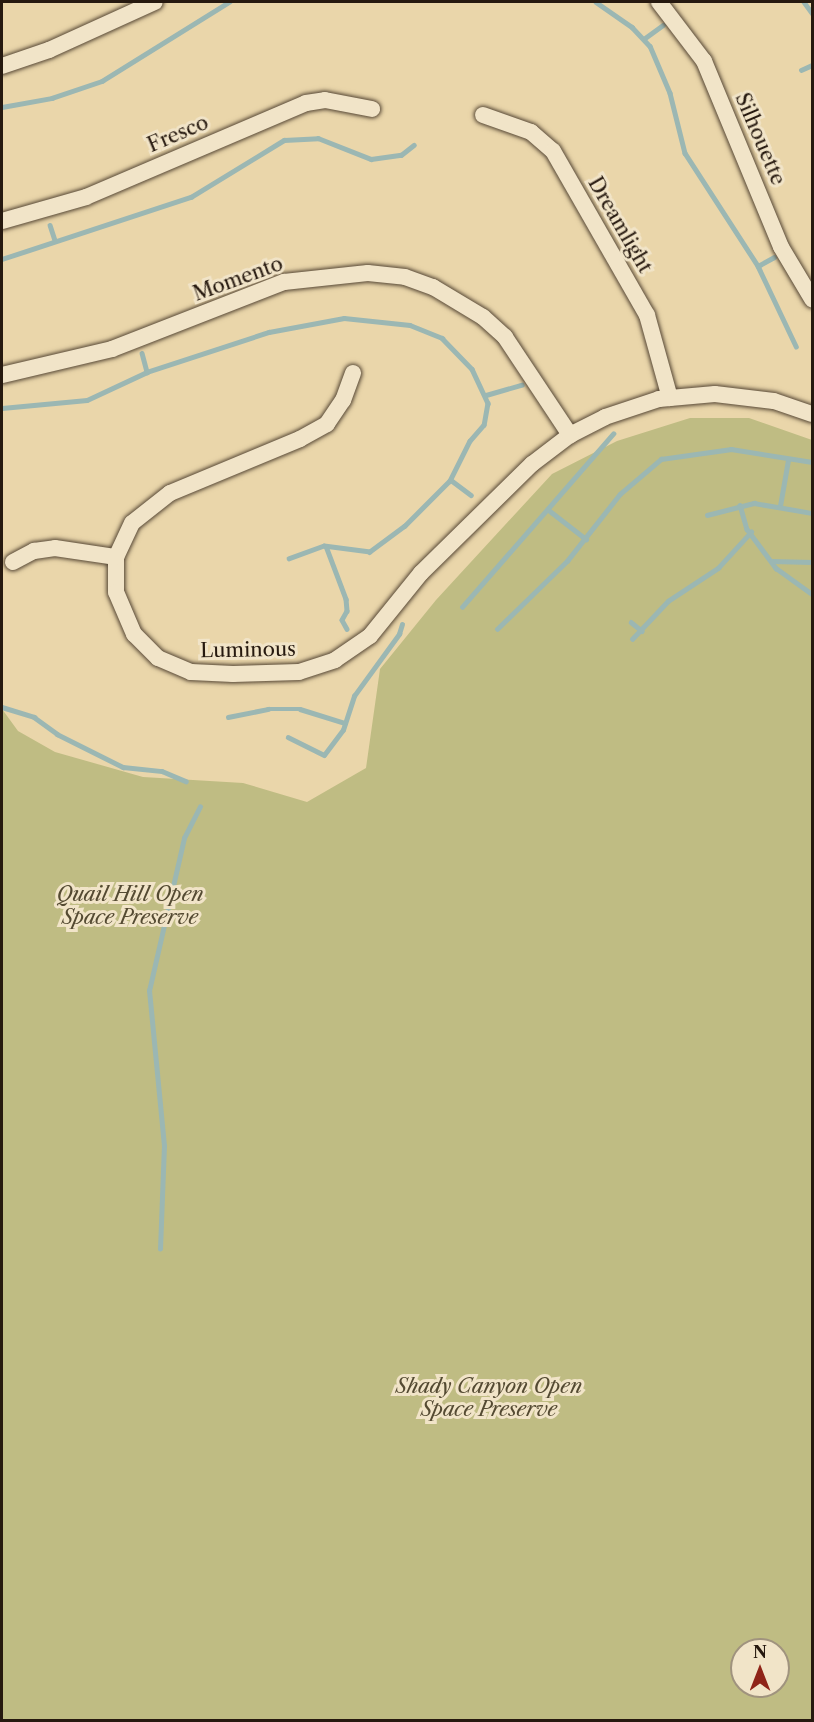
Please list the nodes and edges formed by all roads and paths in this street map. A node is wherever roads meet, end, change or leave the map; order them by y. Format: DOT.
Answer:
graph roads {
  1 [pos="155,2"];
  2 [pos="659,2"];
  3 [pos="2,66"];
  4 [pos="372,109"];
  5 [pos="483,116"];
  6 [pos="2,221"];
  7 [pos="813,299"];
  8 [pos="353,373"];
  9 [pos="2,375"];
  10 [pos="670,398"];
  11 [pos="813,414"];
  12 [pos="570,435"];
  13 [pos="116,557"];
  14 [pos="13,562"];
  1 -- 3 [label="street"];
  2 -- 7 [label="street, Silhouette"];
  4 -- 6 [label="street, Fresco"];
  5 -- 10 [label="street, Dreamlight"];
  8 -- 13 [label="street, Luminous"];
  9 -- 12 [label="street, Momento"];
  10 -- 11 [label="street, Luminous"];
  10 -- 12 [label="street, Luminous"];
  12 -- 13 [label="street, Luminous"];
  13 -- 14 [label="street"];
}
